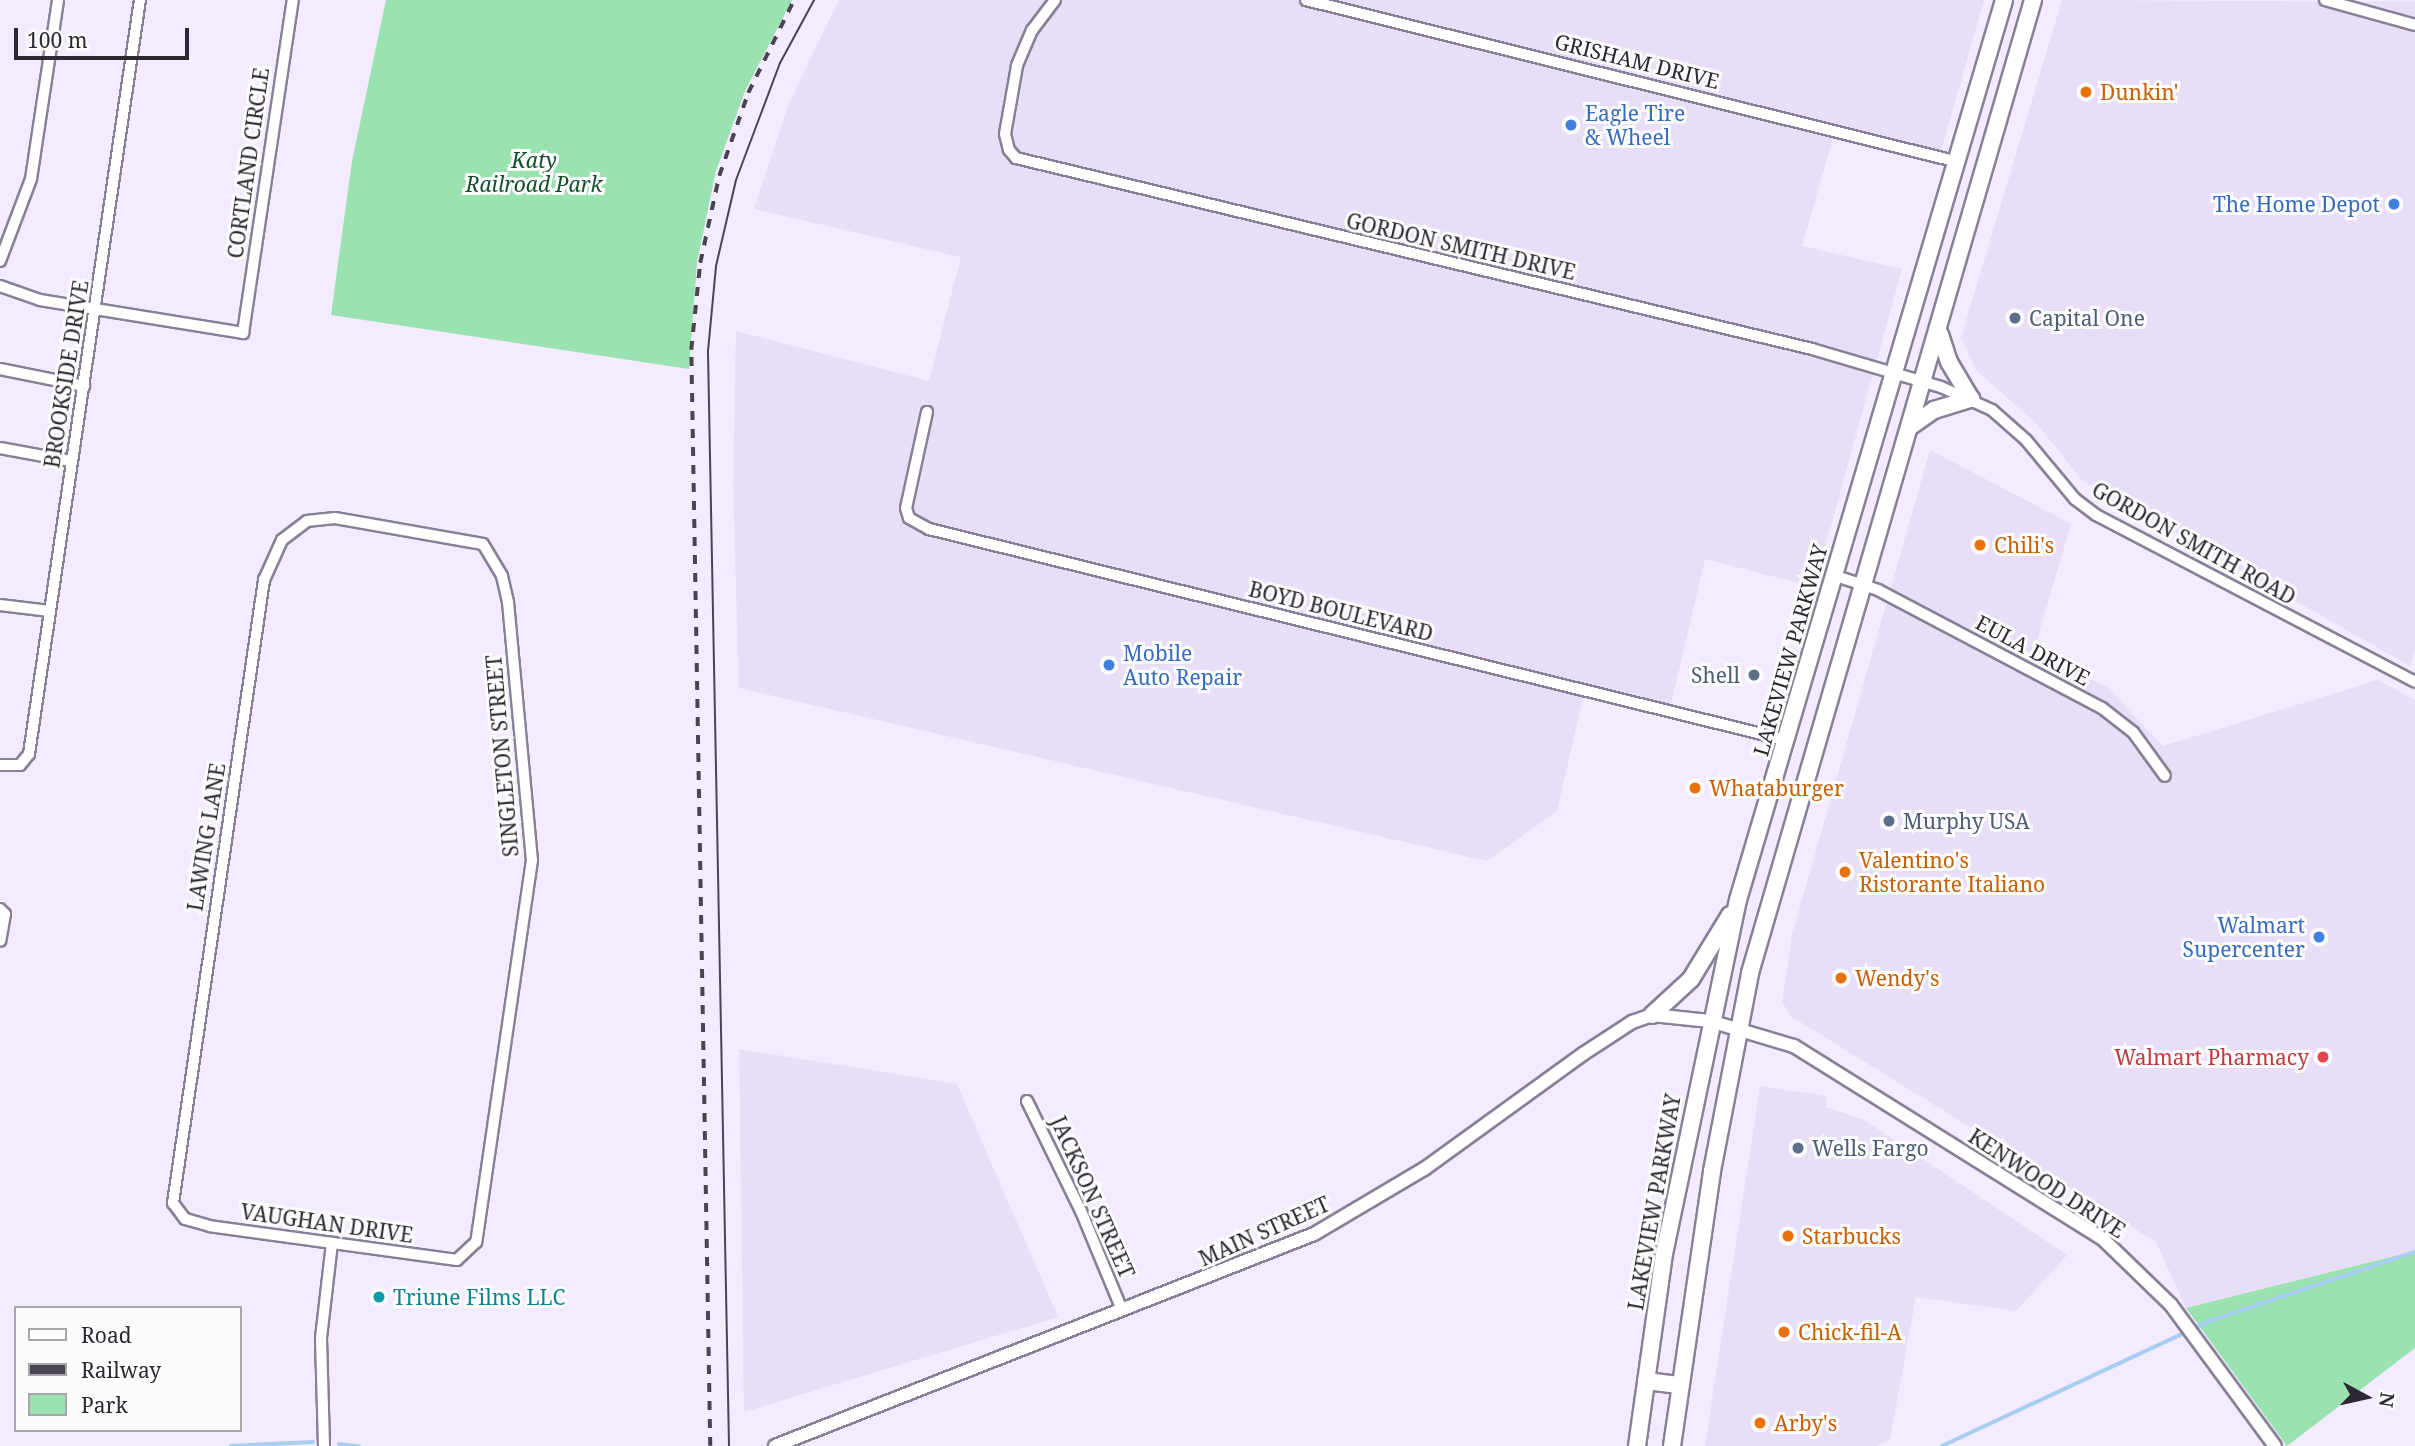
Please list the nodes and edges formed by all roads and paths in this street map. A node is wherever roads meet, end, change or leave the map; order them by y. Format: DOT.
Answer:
graph roads {
  1 [pos="58,0"];
  2 [pos="140,0"];
  3 [pos="293,0"];
  4 [pos="1055,0"];
  5 [pos="1306,0"];
  6 [pos="2004,0"];
  7 [pos="2033,0"];
  8 [pos="2325,0"];
  9 [pos="2415,25"];
  10 [pos="1958,162"];
  11 [pos="1985,170"];
  12 [pos="0,261"];
  13 [pos="0,286"];
  14 [pos="97,309"];
  15 [pos="1940,332"];
  16 [pos="0,369"];
  17 [pos="1896,371"];
  18 [pos="1925,381"];
  19 [pos="84,386"];
  20 [pos="1971,399"];
  21 [pos="927,412"];
  22 [pos="1911,426"];
  23 [pos="0,448"];
  24 [pos="71,461"];
  25 [pos="335,518"];
  26 [pos="1833,576"];
  27 [pos="1861,583"];
  28 [pos="0,605"];
  29 [pos="50,611"];
  30 [pos="2415,682"];
  31 [pos="1817,735"];
  32 [pos="1786,740"];
  33 [pos="1811,755"];
  34 [pos="0,765"];
  35 [pos="2165,776"];
  36 [pos="1738,900"];
  37 [pos="0,909"];
  38 [pos="0,942"];
  39 [pos="1652,1015"];
  40 [pos="1710,1021"];
  41 [pos="1737,1027"];
  42 [pos="1027,1101"];
  43 [pos="173,1203"];
  44 [pos="476,1242"];
  45 [pos="332,1243"];
  46 [pos="1122,1310"];
  47 [pos="1646,1381"];
  48 [pos="1681,1385"];
  49 [pos="324,1446"];
  50 [pos="775,1446"];
  51 [pos="1637,1446"];
  52 [pos="1672,1446"];
  53 [pos="2275,1446"];
  1 -- 12 [label="street"];
  2 -- 14 [label="street, BROOKSIDE DRIVE"];
  3 -- 14 [label="street, CORTLAND CIRCLE"];
  4 -- 17 [label="street, GORDON SMITH DRIVE"];
  5 -- 10 [label="street, GRISHAM DRIVE"];
  6 -- 10 [label="main road, LAKEVIEW PARKWAY"];
  7 -- 11 [label="main road"];
  8 -- 9 [label="street"];
  10 -- 11 [label="main road"];
  10 -- 17 [label="main road, LAKEVIEW PARKWAY"];
  11 -- 15 [label="main road"];
  13 -- 14 [label="street"];
  14 -- 19 [label="street, BROOKSIDE DRIVE"];
  15 -- 18 [label="main road"];
  15 -- 20 [label="main road"];
  16 -- 19 [label="street"];
  17 -- 18 [label="street, GORDON SMITH ROAD"];
  17 -- 26 [label="main road, LAKEVIEW PARKWAY"];
  18 -- 20 [label="street, GORDON SMITH ROAD"];
  18 -- 22 [label="main road"];
  19 -- 24 [label="street, BROOKSIDE DRIVE"];
  20 -- 22 [label="main road"];
  20 -- 30 [label="street, GORDON SMITH ROAD"];
  21 -- 32 [label="street, BOYD BOULEVARD"];
  22 -- 27 [label="main road"];
  23 -- 24 [label="street"];
  24 -- 29 [label="street, BROOKSIDE DRIVE"];
  25 -- 43 [label="street, LAWING LANE"];
  25 -- 44 [label="street, SINGLETON STREET"];
  26 -- 27 [label="street, EULA DRIVE"];
  26 -- 32 [label="main road, LAKEVIEW PARKWAY"];
  27 -- 31 [label="main road"];
  27 -- 35 [label="street, EULA DRIVE"];
  28 -- 29 [label="street"];
  29 -- 34 [label="street, BROOKSIDE DRIVE"];
  31 -- 32 [label="main road"];
  31 -- 33 [label="main road"];
  32 -- 33 [label="main road"];
  32 -- 36 [label="main road, LAKEVIEW PARKWAY"];
  33 -- 41 [label="main road"];
  36 -- 39 [label="main road"];
  36 -- 40 [label="main road, LAKEVIEW PARKWAY"];
  37 -- 38 [label="street"];
  39 -- 40 [label="street"];
  39 -- 46 [label="street, MAIN STREET"];
  40 -- 41 [label="street"];
  40 -- 47 [label="main road, LAKEVIEW PARKWAY"];
  41 -- 48 [label="main road"];
  41 -- 53 [label="street, KENWOOD DRIVE"];
  42 -- 46 [label="street, JACKSON STREET"];
  43 -- 45 [label="street, VAUGHAN DRIVE"];
  44 -- 45 [label="street, VAUGHAN DRIVE"];
  45 -- 49 [label="street"];
  46 -- 50 [label="street, MAIN STREET"];
  47 -- 48 [label="main road"];
  47 -- 51 [label="main road, LAKEVIEW PARKWAY"];
  48 -- 52 [label="main road"];
}
